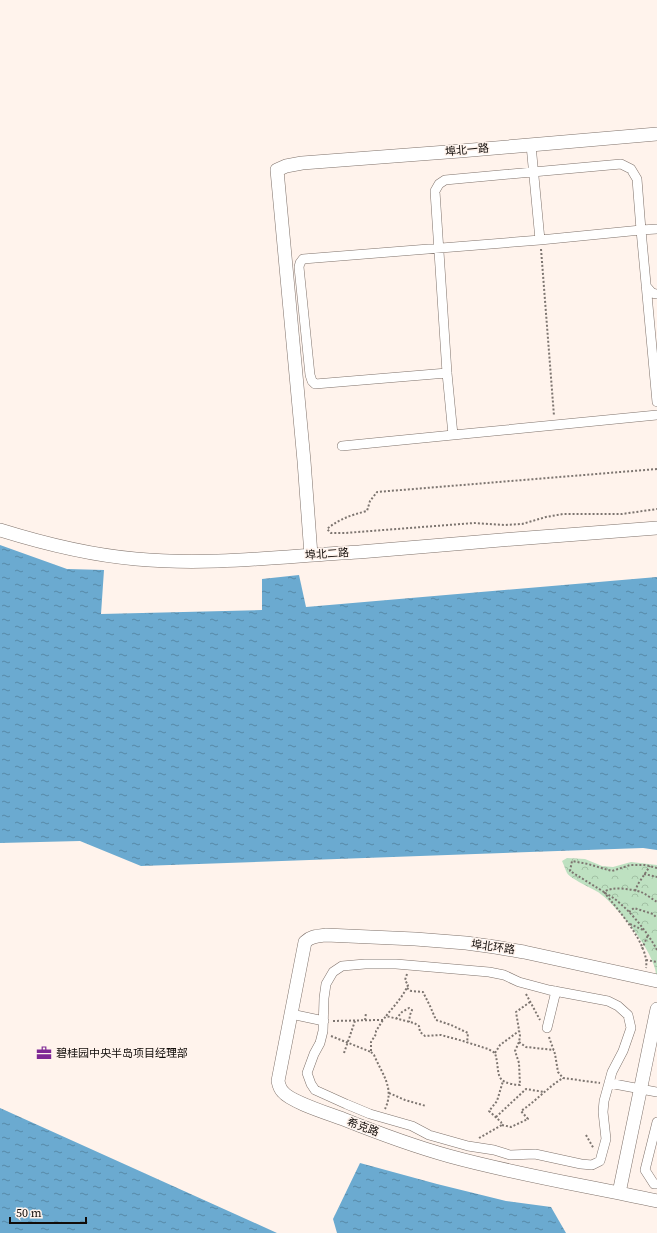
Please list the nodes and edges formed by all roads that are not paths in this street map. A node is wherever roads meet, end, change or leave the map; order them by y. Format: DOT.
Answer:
graph roads {
  1 [pos="657,134"];
  2 [pos="531,145"];
  3 [pos="534,173"];
  4 [pos="657,229"];
  5 [pos="641,230"];
  6 [pos="540,240"];
  7 [pos="439,248"];
  8 [pos="646,286"];
  9 [pos="657,294"];
  10 [pos="655,357"];
  11 [pos="447,373"];
  12 [pos="657,402"];
  13 [pos="657,415"];
  14 [pos="453,435"];
  15 [pos="342,446"];
  16 [pos="657,528"];
  17 [pos="0,530"];
  18 [pos="311,555"];
  19 [pos="326,935"];
  20 [pos="657,981"];
  21 [pos="556,991"];
  22 [pos="657,1009"];
  23 [pos="291,1014"];
  24 [pos="324,1021"];
  25 [pos="547,1028"];
  26 [pos="609,1083"];
  27 [pos="656,1089"];
  28 [pos="640,1090"];
  29 [pos="657,1122"];
  30 [pos="657,1184"];
  31 [pos="619,1193"];
  32 [pos="657,1201"];
  1 -- 2 [label="street, 埠北一路"];
  2 -- 3 [label="street"];
  2 -- 18 [label="street, 埠北一路"];
  3 -- 5 [label="street"];
  3 -- 6 [label="street"];
  3 -- 7 [label="street"];
  4 -- 5 [label="street"];
  5 -- 6 [label="street"];
  5 -- 8 [label="street"];
  6 -- 7 [label="street"];
  7 -- 11 [label="street"];
  7 -- 11 [label="street"];
  8 -- 9 [label="street"];
  8 -- 10 [label="street"];
  10 -- 12 [label="street"];
  11 -- 14 [label="street"];
  13 -- 14 [label="street"];
  14 -- 15 [label="street"];
  16 -- 18 [label="street, 埠北二路"];
  17 -- 18 [label="street, 埠北二路"];
  19 -- 20 [label="street, 埠北环路"];
  19 -- 23 [label="street, 希克路"];
  21 -- 24 [label="street"];
  21 -- 25 [label="street"];
  21 -- 26 [label="street"];
  22 -- 28 [label="street"];
  23 -- 24 [label="street"];
  23 -- 31 [label="street, 希克路"];
  24 -- 26 [label="street"];
  26 -- 28 [label="street"];
  27 -- 28 [label="street"];
  28 -- 31 [label="street"];
  29 -- 30 [label="street"];
  31 -- 32 [label="street, 希克路"];
}
